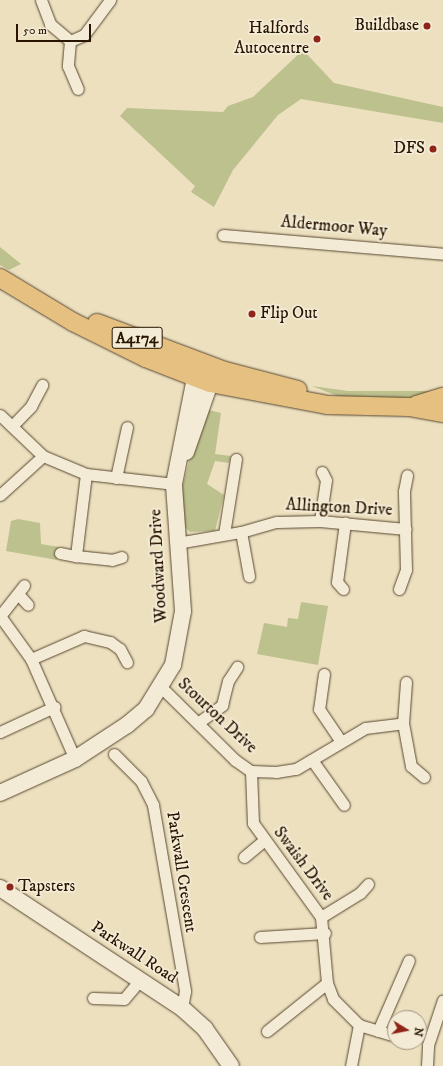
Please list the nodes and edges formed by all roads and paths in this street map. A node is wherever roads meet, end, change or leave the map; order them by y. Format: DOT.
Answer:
graph roads {
  1 [pos="41,0"];
  2 [pos="110,0"];
  3 [pos="70,41"];
  4 [pos="78,89"];
  5 [pos="223,234"];
  6 [pos="443,254"];
  7 [pos="0,278"];
  8 [pos="50,306"];
  9 [pos="117,330"];
  10 [pos="224,371"];
  11 [pos="202,379"];
  12 [pos="42,386"];
  13 [pos="443,397"];
  14 [pos="363,405"];
  15 [pos="409,407"];
  16 [pos="443,413"];
  17 [pos="0,415"];
  18 [pos="12,426"];
  19 [pos="127,427"];
  20 [pos="43,456"];
  21 [pos="236,459"];
  22 [pos="322,472"];
  23 [pos="86,474"];
  24 [pos="407,475"];
  25 [pos="116,478"];
  26 [pos="174,484"];
  27 [pos="0,495"];
  28 [pos="320,521"];
  29 [pos="345,523"];
  30 [pos="406,528"];
  31 [pos="241,532"];
  32 [pos="224,534"];
  33 [pos="177,542"];
  34 [pos="60,553"];
  35 [pos="76,556"];
  36 [pos="122,557"];
  37 [pos="250,576"];
  38 [pos="24,585"];
  39 [pos="343,589"];
  40 [pos="398,589"];
  41 [pos="19,595"];
  42 [pos="28,605"];
  43 [pos="0,616"];
  44 [pos="31,659"];
  45 [pos="128,662"];
  46 [pos="237,667"];
  47 [pos="324,674"];
  48 [pos="406,682"];
  49 [pos="162,688"];
  50 [pos="54,707"];
  51 [pos="198,722"];
  52 [pos="403,723"];
  53 [pos="0,732"];
  54 [pos="340,740"];
  55 [pos="114,754"];
  56 [pos="75,759"];
  57 [pos="312,760"];
  58 [pos="251,771"];
  59 [pos="424,777"];
  60 [pos="0,793"];
  61 [pos="344,805"];
  62 [pos="264,841"];
  63 [pos="244,857"];
  64 [pos="368,884"];
  65 [pos="0,888"];
  66 [pos="321,917"];
  67 [pos="324,933"];
  68 [pos="260,936"];
  69 [pos="409,960"];
  70 [pos="140,980"];
  71 [pos="327,983"];
  72 [pos="93,998"];
  73 [pos="443,1000"];
  74 [pos="182,1008"];
  75 [pos="359,1025"];
  76 [pos="267,1031"];
  77 [pos="378,1031"];
  78 [pos="387,1034"];
  79 [pos="427,1035"];
  80 [pos="424,1050"];
  81 [pos="231,1066"];
  82 [pos="351,1066"];
  83 [pos="427,1066"];
  1 -- 3 [label="street"];
  2 -- 3 [label="street"];
  3 -- 4 [label="street"];
  5 -- 6 [label="street, Aldermoor Way"];
  7 -- 8 [label="main road, A4174"];
  8 -- 9 [label="main road, A4174"];
  8 -- 11 [label="main road, A4174"];
  9 -- 10 [label="main road, A4174"];
  9 -- 11 [label="main road, A4174"];
  10 -- 11 [label="street"];
  10 -- 14 [label="main road, A4174"];
  11 -- 14 [label="main road, A4174"];
  11 -- 26 [label="street, Woodward Drive"];
  12 -- 18 [label="street"];
  13 -- 15 [label="main road, A4174"];
  14 -- 15 [label="main road, A4174"];
  15 -- 16 [label="main road, A4174"];
  17 -- 18 [label="street"];
  18 -- 20 [label="street"];
  19 -- 25 [label="street"];
  20 -- 23 [label="street"];
  20 -- 27 [label="street"];
  21 -- 32 [label="street"];
  22 -- 28 [label="street"];
  23 -- 25 [label="street"];
  23 -- 35 [label="street"];
  24 -- 30 [label="street, Allington Drive"];
  25 -- 26 [label="street"];
  26 -- 33 [label="street, Woodward Drive"];
  28 -- 29 [label="street, Allington Drive"];
  28 -- 31 [label="street, Allington Drive"];
  29 -- 30 [label="street, Allington Drive"];
  29 -- 39 [label="street"];
  30 -- 40 [label="street, Allington Drive"];
  31 -- 32 [label="street, Allington Drive"];
  31 -- 37 [label="street"];
  32 -- 33 [label="street, Allington Drive"];
  33 -- 49 [label="street, Woodward Drive"];
  34 -- 35 [label="street"];
  35 -- 36 [label="street"];
  38 -- 41 [label="street"];
  41 -- 42 [label="street"];
  41 -- 43 [label="street"];
  43 -- 44 [label="street"];
  44 -- 45 [label="street"];
  44 -- 50 [label="street"];
  46 -- 51 [label="street"];
  47 -- 54 [label="street"];
  48 -- 52 [label="street"];
  49 -- 51 [label="street, Stourton Drive"];
  49 -- 56 [label="street, Woodward Drive"];
  50 -- 53 [label="street"];
  50 -- 56 [label="street"];
  51 -- 58 [label="street, Stourton Drive"];
  52 -- 54 [label="street, Stourton Drive"];
  52 -- 59 [label="street"];
  54 -- 57 [label="street, Stourton Drive"];
  55 -- 74 [label="street, Parkwall Crescent"];
  56 -- 60 [label="street, Woodward Drive"];
  57 -- 58 [label="street, Stourton Drive"];
  57 -- 61 [label="street"];
  58 -- 62 [label="street, Swaish Drive"];
  62 -- 63 [label="street"];
  62 -- 66 [label="street, Swaish Drive"];
  64 -- 66 [label="street"];
  65 -- 70 [label="street, Parkwall Road"];
  66 -- 67 [label="street, Swaish Drive"];
  67 -- 68 [label="street"];
  67 -- 71 [label="street, Swaish Drive"];
  69 -- 77 [label="street"];
  70 -- 72 [label="street"];
  70 -- 74 [label="street, Parkwall Road"];
  71 -- 75 [label="street, Swaish Drive"];
  71 -- 76 [label="street"];
  73 -- 79 [label="street"];
  74 -- 81 [label="street, Parkwall Road"];
  75 -- 77 [label="street, Swaish Drive"];
  75 -- 82 [label="street"];
  77 -- 78 [label="street, Swaish Drive"];
  80 -- 83 [label="street"];
}
